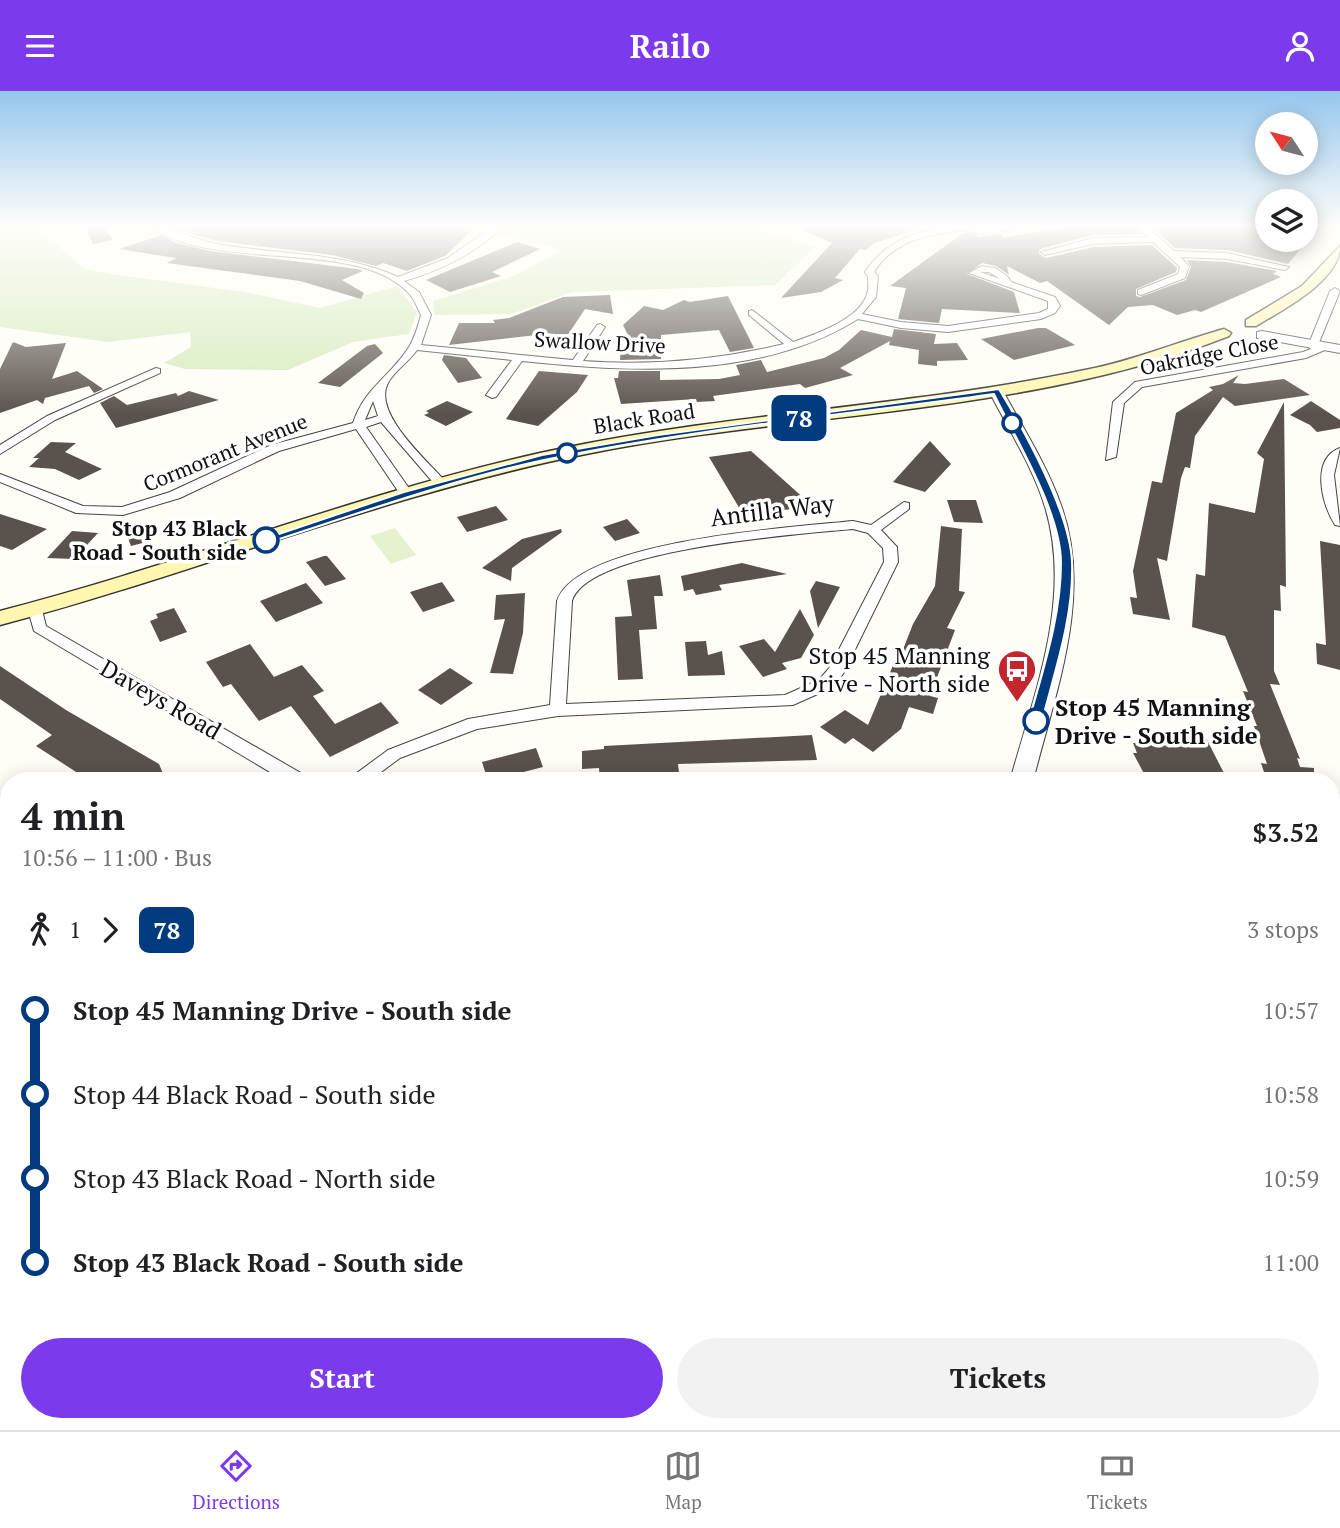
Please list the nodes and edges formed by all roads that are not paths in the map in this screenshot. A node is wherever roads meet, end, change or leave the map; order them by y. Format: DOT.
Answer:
graph roads {
  1 [pos="409,288"];
  2 [pos="872,288"];
  3 [pos="1026,288"];
  4 [pos="1150,288"];
  5 [pos="1307,288"];
  6 [pos="1335,291"];
  7 [pos="1141,292"];
  8 [pos="752,313"];
  9 [pos="854,315"];
  10 [pos="600,327"];
  11 [pos="1245,333"];
  12 [pos="1318,346"];
  13 [pos="414,347"];
  14 [pos="793,347"];
  15 [pos="1340,349"];
  16 [pos="520,357"];
  17 [pos="576,363"];
  18 [pos="156,372"];
  19 [pos="383,381"];
  20 [pos="996,391"];
  21 [pos="492,395"];
  22 [pos="384,418"];
  23 [pos="358,424"];
  24 [pos="0,450"];
  25 [pos="1340,452"];
  26 [pos="1110,457"];
  27 [pos="0,478"];
  28 [pos="441,484"];
  29 [pos="407,494"];
  30 [pos="904,506"];
  31 [pos="1340,522"];
  32 [pos="873,530"];
  33 [pos="35,610"];
  34 [pos="0,618"];
  35 [pos="558,710"];
  36 [pos="285,772"];
  37 [pos="368,772"];
  38 [pos="1023,772"];
  1 -- 13 [label="street"];
  2 -- 9 [label="street, Swallow Drive"];
  3 -- 9 [label="street"];
  4 -- 7 [label="street"];
  5 -- 11 [label="main road, Black Road"];
  6 -- 12 [label="street"];
  8 -- 14 [label="street"];
  9 -- 14 [label="street, Swallow Drive"];
  10 -- 17 [label="street"];
  11 -- 12 [label="street"];
  11 -- 20 [label="main road, Black Road"];
  12 -- 15 [label="street"];
  12 -- 26 [label="street, Oakridge Close"];
  13 -- 16 [label="street, Swallow Drive"];
  13 -- 19 [label="street"];
  14 -- 17 [label="street, Swallow Drive"];
  16 -- 17 [label="street, Swallow Drive"];
  16 -- 21 [label="street"];
  18 -- 24 [label="street"];
  19 -- 22 [label="street"];
  19 -- 23 [label="street"];
  20 -- 28 [label="main road, Black Road"];
  20 -- 38 [label="street"];
  22 -- 23 [label="street, Cormorant Avenue"];
  22 -- 28 [label="street"];
  23 -- 27 [label="street, Cormorant Avenue"];
  23 -- 29 [label="street"];
  25 -- 31 [label="street"];
  28 -- 29 [label="main road, Black Road"];
  29 -- 33 [label="main road, Black Road"];
  30 -- 32 [label="street"];
  32 -- 35 [label="street, Antilla Way"];
  32 -- 35 [label="street"];
  33 -- 34 [label="main road, Black Road"];
  33 -- 36 [label="street, Daveys Road"];
  35 -- 37 [label="street"];
}
